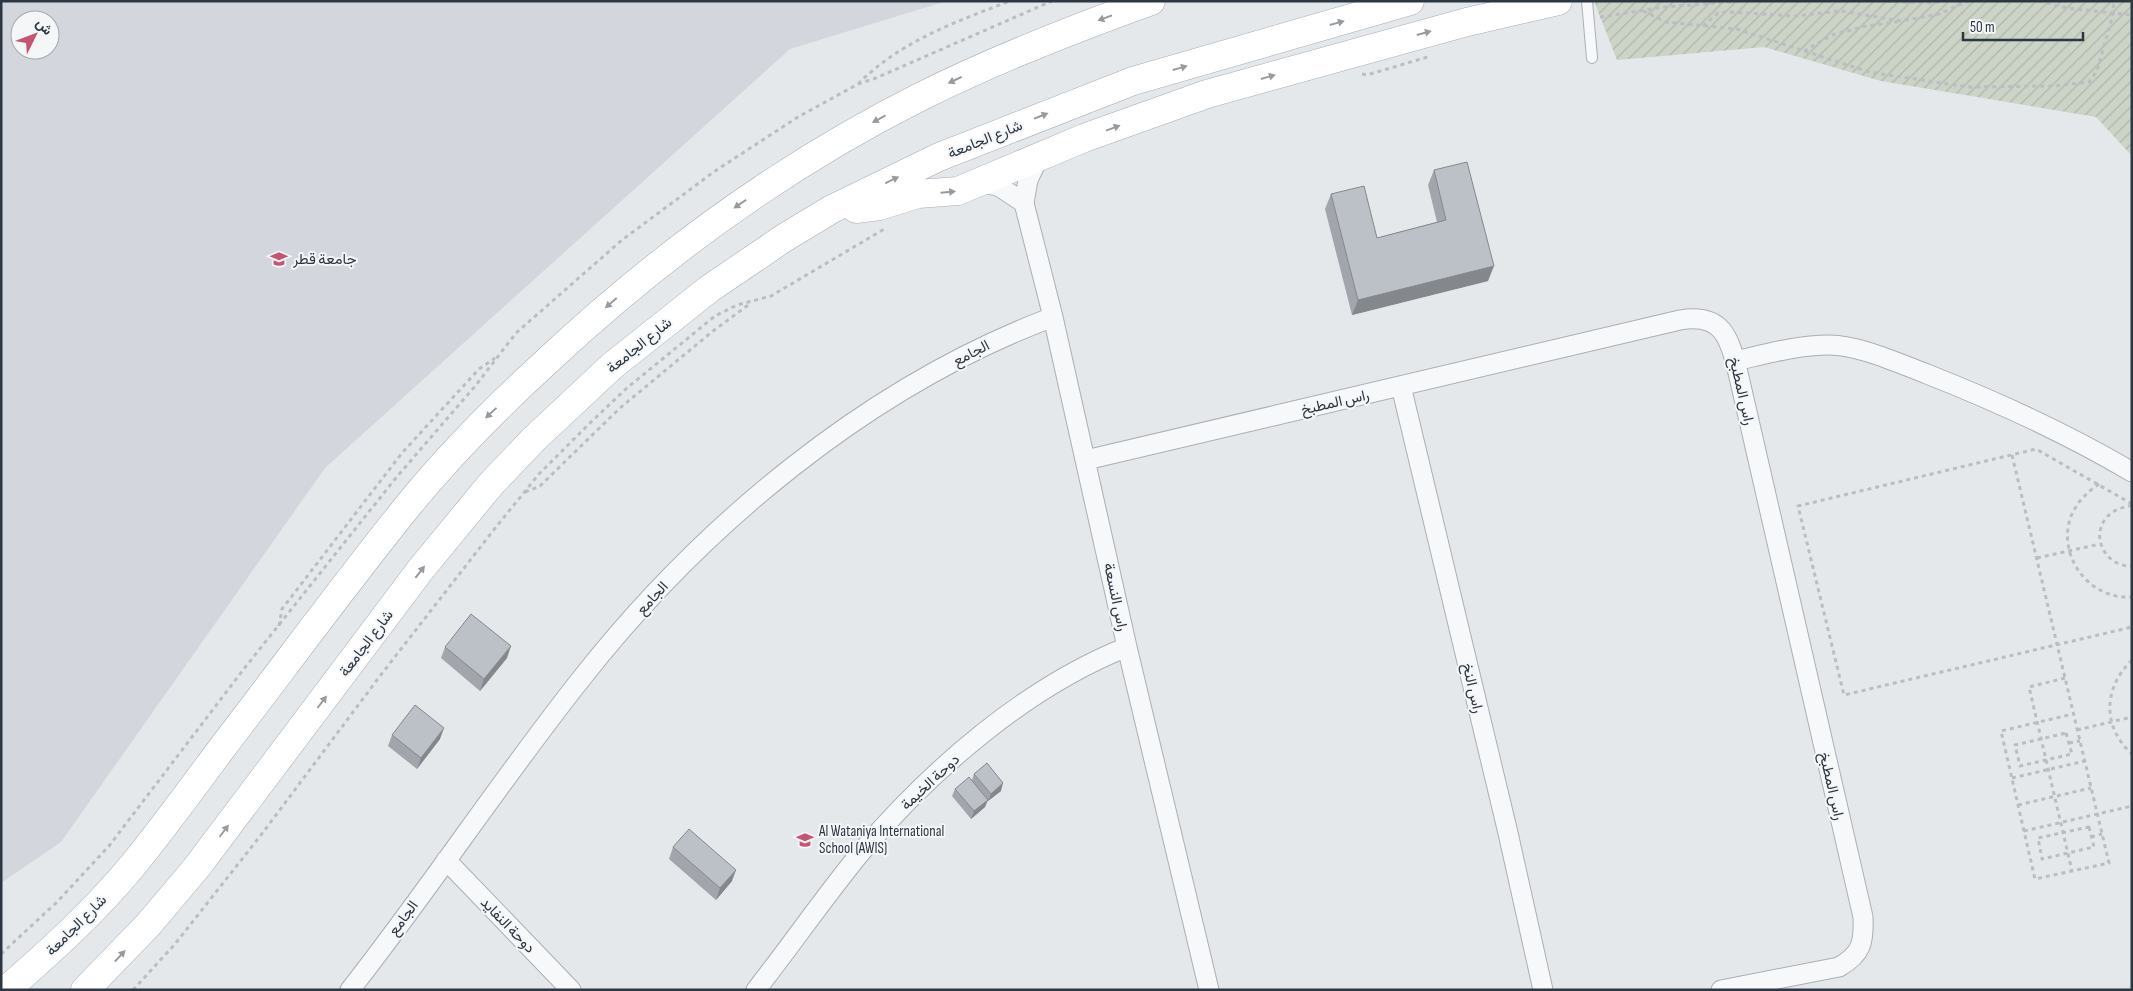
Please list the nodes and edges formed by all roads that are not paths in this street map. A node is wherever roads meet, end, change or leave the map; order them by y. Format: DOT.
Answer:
graph roads {
  1 [pos="1151,1"];
  2 [pos="1410,1"];
  3 [pos="1558,1"];
  4 [pos="1587,1"];
  5 [pos="1592,58"];
  6 [pos="1134,81"];
  7 [pos="1045,155"];
  8 [pos="982,182"];
  9 [pos="1024,203"];
  10 [pos="832,209"];
  11 [pos="1053,317"];
  12 [pos="1735,361"];
  13 [pos="1401,386"];
  14 [pos="1086,460"];
  15 [pos="2132,472"];
  16 [pos="1127,647"];
  17 [pos="446,860"];
  18 [pos="6,990"];
  19 [pos="85,990"];
  20 [pos="350,990"];
  21 [pos="571,990"];
  22 [pos="756,990"];
  23 [pos="1209,990"];
  24 [pos="1543,990"];
  25 [pos="1721,990"];
  1 -- 18 [label="main road, شارع الجامعة, one-way"];
  6 -- 2 [label="main road, شارع الجامعة, one-way"];
  7 -- 3 [label="main road, one-way"];
  4 -- 5 [label="lane"];
  6 -- 7 [label="main road"];
  10 -- 6 [label="main road, شارع الجامعة, one-way"];
  7 -- 8 [label="main road"];
  7 -- 9 [label="street, راس النسعة"];
  8 -- 9 [label="street"];
  10 -- 8 [label="main road, one-way"];
  9 -- 11 [label="street, راس النسعة"];
  19 -- 10 [label="main road, شارع الجامعة, one-way"];
  11 -- 14 [label="street, راس النسعة"];
  11 -- 17 [label="street, الجامع"];
  12 -- 13 [label="street, راس المطبخ"];
  12 -- 15 [label="street"];
  12 -- 25 [label="street, راس المطبخ"];
  13 -- 14 [label="street, راس المطبخ"];
  13 -- 24 [label="street, راس النخ"];
  14 -- 16 [label="street, راس النسعة"];
  16 -- 22 [label="street, دوحة الخيمة"];
  16 -- 23 [label="street, راس النسعة"];
  17 -- 20 [label="street, الجامع"];
  17 -- 21 [label="street, دوحة النفايد"];
}
